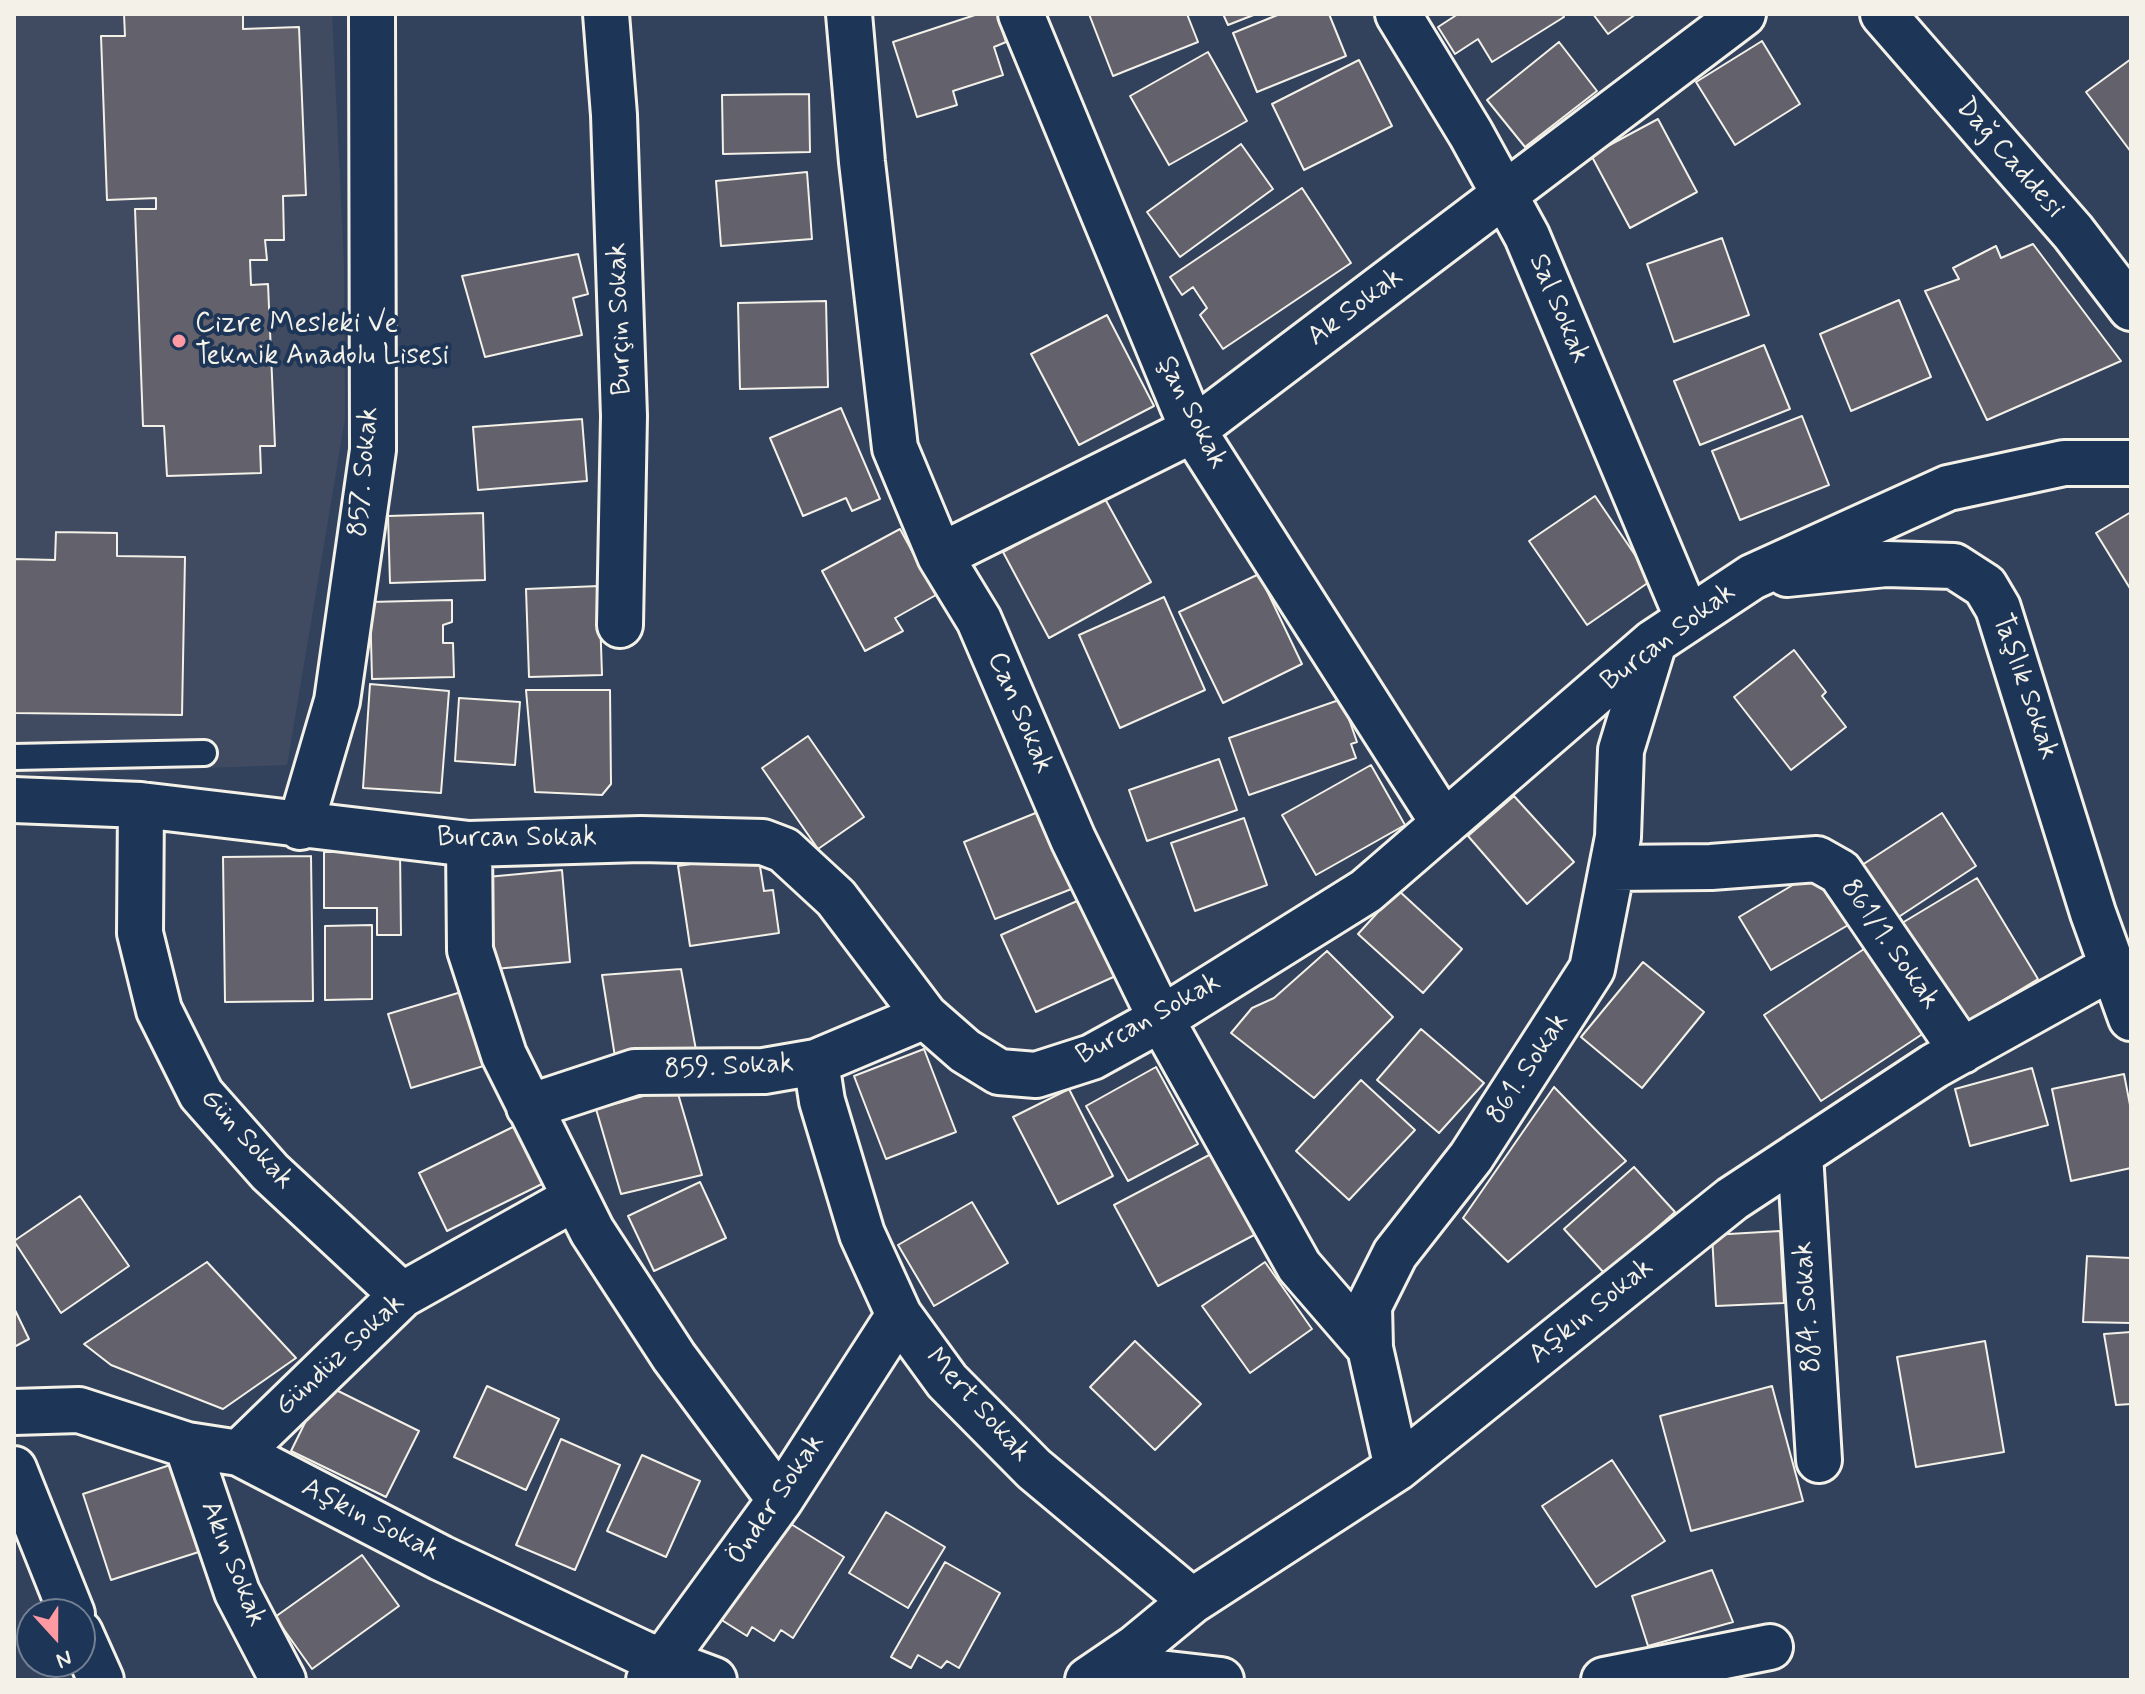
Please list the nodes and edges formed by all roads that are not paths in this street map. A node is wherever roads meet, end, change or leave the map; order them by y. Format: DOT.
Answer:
graph roads {
  1 [pos="372,14"];
  2 [pos="606,14"];
  3 [pos="849,14"];
  4 [pos="1021,14"];
  5 [pos="1398,14"];
  6 [pos="1743,14"];
  7 [pos="1883,14"];
  8 [pos="1505,197"];
  9 [pos="2131,308"];
  10 [pos="1193,430"];
  11 [pos="2131,463"];
  12 [pos="940,556"];
  13 [pos="1752,577"];
  14 [pos="620,625"];
  15 [pos="1671,631"];
  16 [pos="204,753"];
  17 [pos="14,757"];
  18 [pos="14,800"];
  19 [pos="141,805"];
  20 [pos="1444,824"];
  21 [pos="300,827"];
  22 [pos="469,844"];
  23 [pos="1612,868"];
  24 [pos="2112,967"];
  25 [pos="925,1016"];
  26 [pos="2131,1018"];
  27 [pos="1161,1019"];
  28 [pos="1962,1051"];
  29 [pos="816,1062"];
  30 [pos="529,1107"];
  31 [pos="1800,1154"];
  32 [pos="575,1198"];
  33 [pos="402,1295"];
  34 [pos="899,1315"];
  35 [pos="1370,1348"];
  36 [pos="14,1412"];
  37 [pos="187,1445"];
  38 [pos="239,1453"];
  39 [pos="1819,1460"];
  40 [pos="1397,1468"];
  41 [pos="14,1469"];
  42 [pos="780,1500"];
  43 [pos="66,1598"];
  44 [pos="1192,1601"];
  45 [pos="1770,1647"];
  46 [pos="656,1670"];
  47 [pos="1098,1673"];
  48 [pos="283,1680"];
  49 [pos="714,1680"];
  50 [pos="1221,1680"];
  51 [pos="1604,1680"];
  1 -- 21 [label="street, 857. Sokak"];
  2 -- 14 [label="street, Burçin Sokak"];
  3 -- 12 [label="street, Can Sokak"];
  4 -- 10 [label="street, Şan Sokak"];
  5 -- 8 [label="street, Sal Sokak"];
  6 -- 8 [label="street, Ak Sokak"];
  7 -- 9 [label="street, Dağ Caddesi"];
  8 -- 10 [label="street, Ak Sokak"];
  8 -- 15 [label="street, Sal Sokak"];
  10 -- 12 [label="street, Ak Sokak"];
  10 -- 20 [label="street, Şan Sokak"];
  11 -- 13 [label="street, Burcan Sokak"];
  12 -- 27 [label="street, Can Sokak"];
  13 -- 15 [label="street, Burcan Sokak"];
  13 -- 24 [label="street, Taşlık Sokak"];
  15 -- 20 [label="street, Burcan Sokak"];
  15 -- 23 [label="street, 861. Sokak"];
  16 -- 17 [label="lane"];
  18 -- 19 [label="street, Burcan Sokak"];
  19 -- 21 [label="street, Burcan Sokak"];
  19 -- 33 [label="street, Gün Sokak"];
  20 -- 27 [label="street, Burcan Sokak"];
  21 -- 22 [label="street, Burcan Sokak"];
  22 -- 25 [label="street, Burcan Sokak"];
  22 -- 30 [label="street"];
  23 -- 28 [label="street, 861/1. Sokak"];
  23 -- 35 [label="street, 861. Sokak"];
  24 -- 26 [label="street, Taşlık Sokak"];
  24 -- 28 [label="street, Aşkın Sokak"];
  25 -- 27 [label="street, Burcan Sokak"];
  25 -- 29 [label="street, 859. Sokak"];
  27 -- 35 [label="street, Can Sokak"];
  28 -- 31 [label="street, Aşkın Sokak"];
  29 -- 30 [label="street, 859. Sokak"];
  29 -- 34 [label="street, Mert Sokak"];
  30 -- 32 [label="street"];
  31 -- 39 [label="street, 884. Sokak"];
  31 -- 40 [label="street, Aşkın Sokak"];
  32 -- 33 [label="street, Gündüz Sokak"];
  32 -- 42 [label="street"];
  33 -- 38 [label="street, Gündüz Sokak"];
  34 -- 42 [label="street, Önder Sokak"];
  34 -- 44 [label="street, Mert Sokak"];
  35 -- 40 [label="street, 861. Sokak"];
  36 -- 37 [label="street, Aşkın Sokak"];
  37 -- 38 [label="street, Aşkın Sokak"];
  37 -- 48 [label="street, Akın Sokak"];
  38 -- 46 [label="street, Aşkın Sokak"];
  40 -- 44 [label="street, Aşkın Sokak"];
  41 -- 43 [label="street"];
  42 -- 46 [label="street, Önder Sokak"];
  44 -- 47 [label="street, Aşkın Sokak"];
  45 -- 51 [label="street"];
  46 -- 49 [label="street, Aşkın Sokak"];
  47 -- 50 [label="street"];
}
